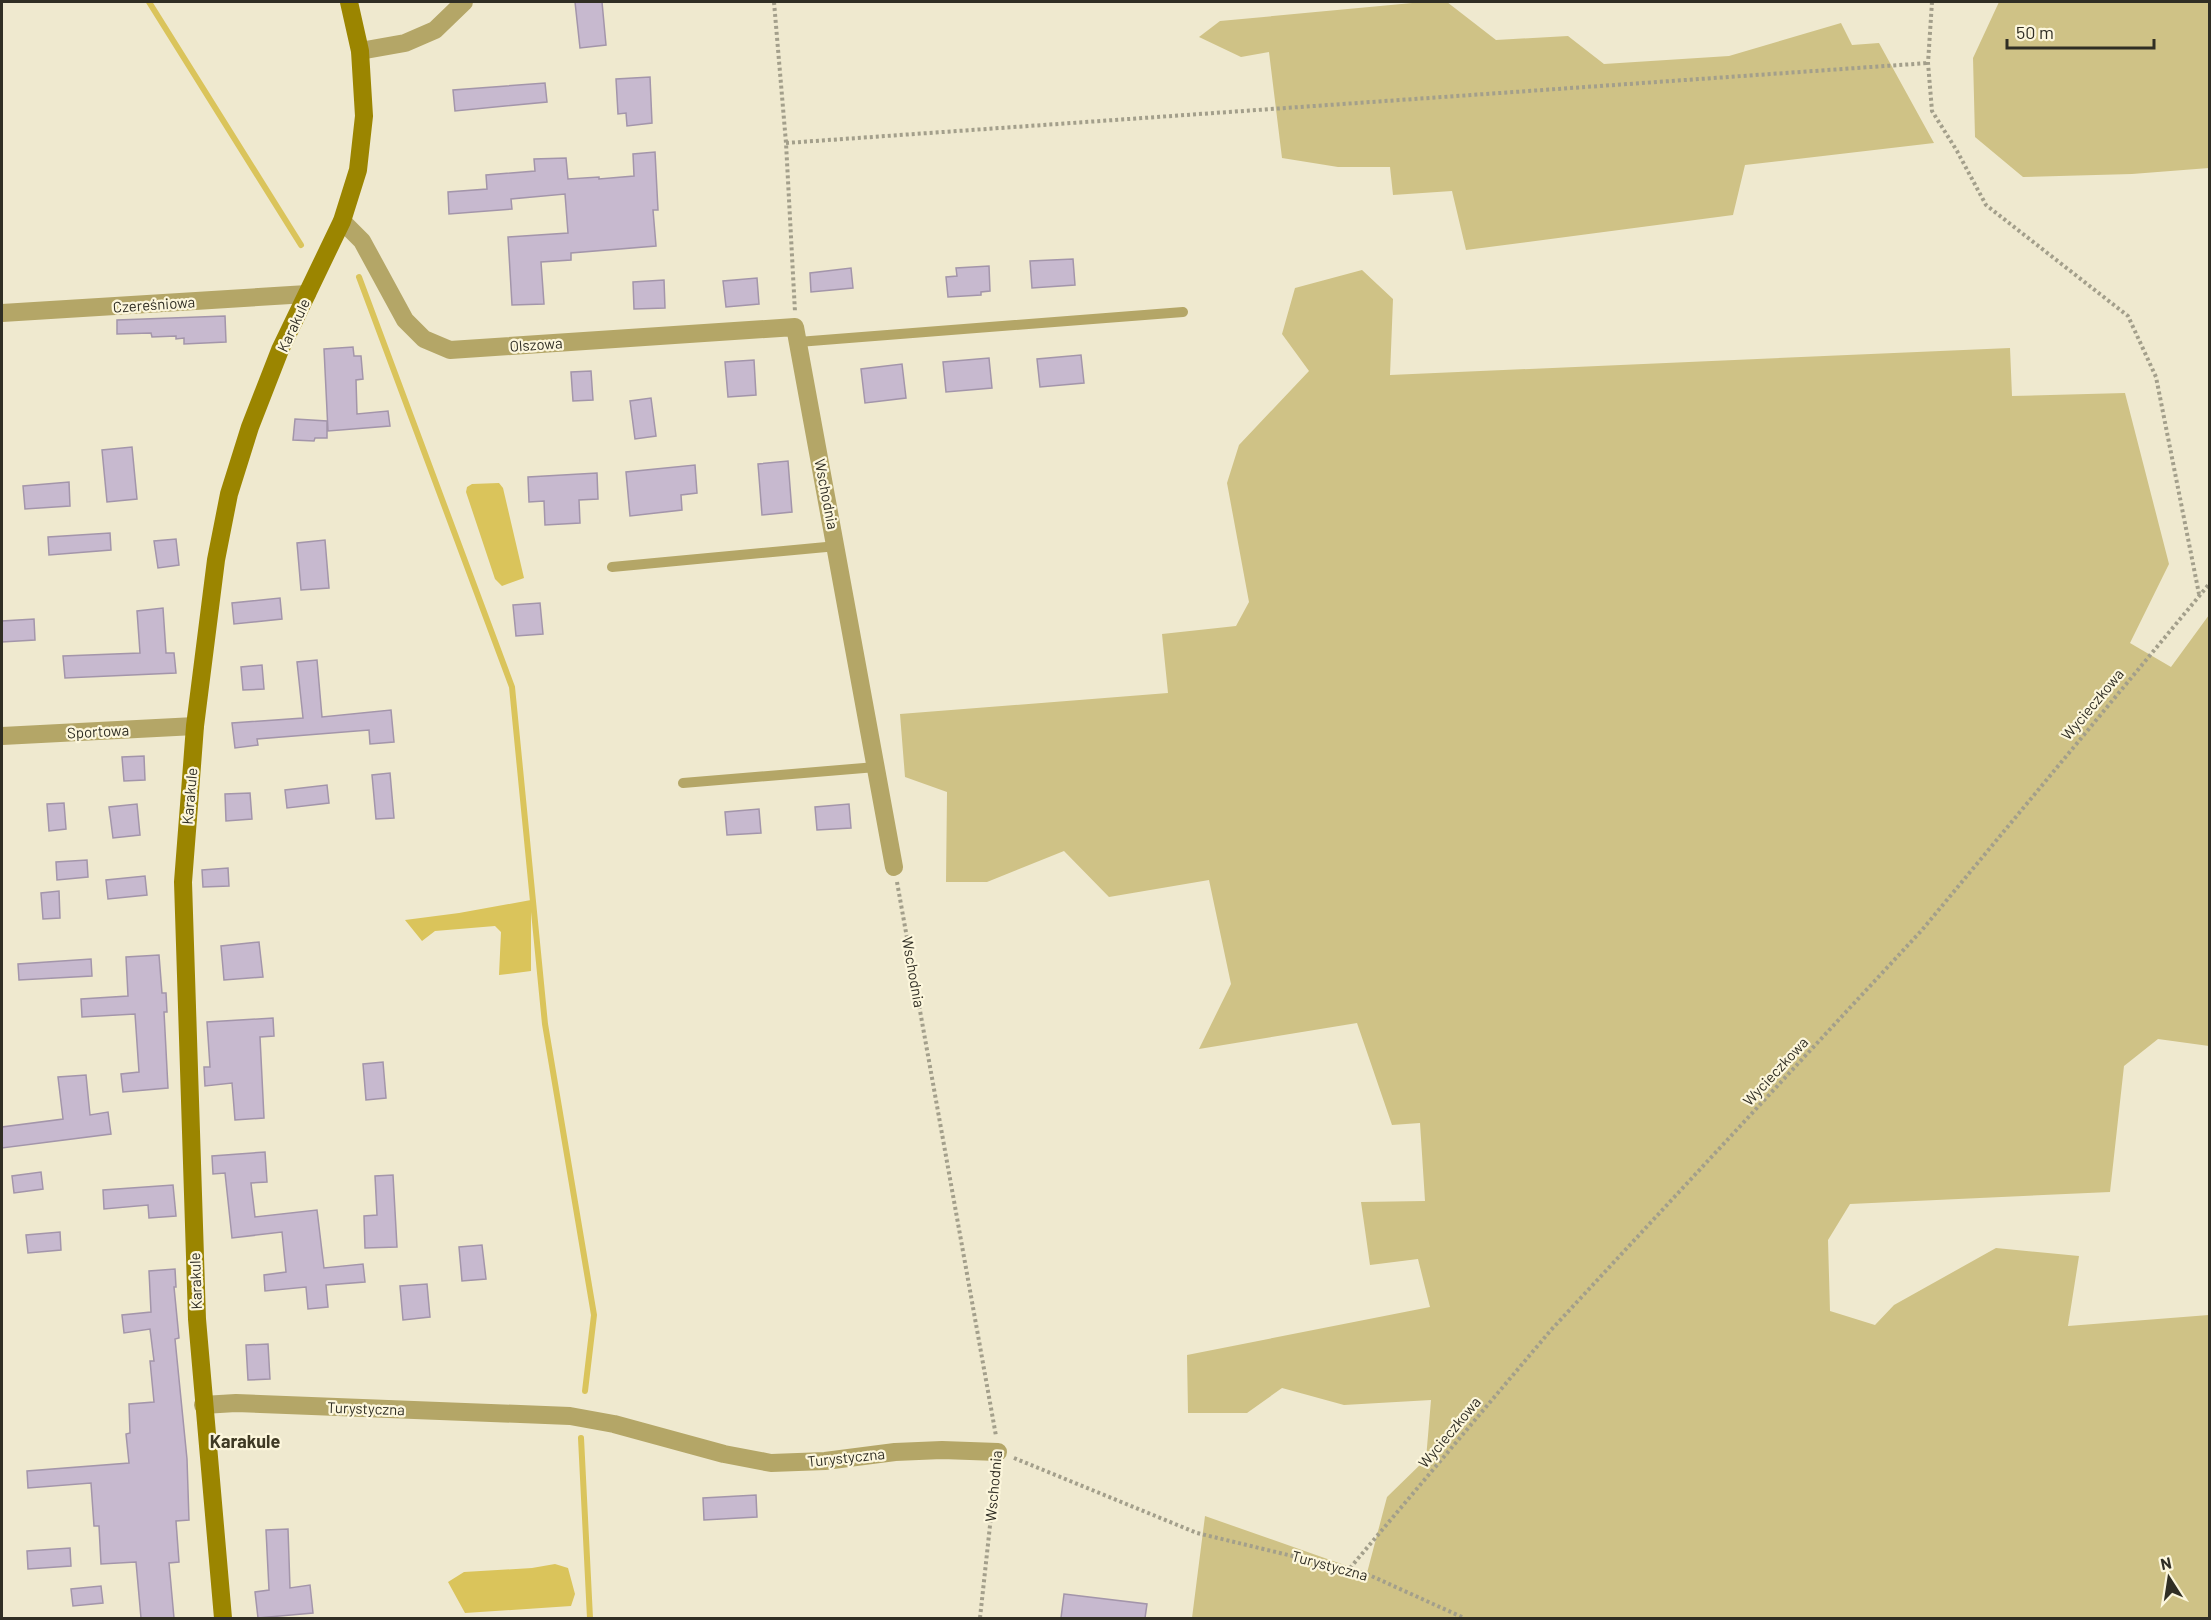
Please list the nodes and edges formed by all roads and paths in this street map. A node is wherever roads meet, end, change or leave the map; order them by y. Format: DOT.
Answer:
graph roads {
  1 [pos="349,2"];
  2 [pos="464,2"];
  3 [pos="774,2"];
  4 [pos="1932,2"];
  5 [pos="360,51"];
  6 [pos="1928,63"];
  7 [pos="786,143"];
  8 [pos="342,221"];
  9 [pos="307,294"];
  10 [pos="1183,312"];
  11 [pos="2,313"];
  12 [pos="797,334"];
  13 [pos="837,546"];
  14 [pos="612,567"];
  15 [pos="2210,583"];
  16 [pos="2199,595"];
  17 [pos="195,726"];
  18 [pos="2,736"];
  19 [pos="876,767"];
  20 [pos="683,783"];
  21 [pos="894,867"];
  22 [pos="203,1405"];
  23 [pos="998,1452"];
  24 [pos="1350,1569"];
  25 [pos="223,1618"];
  26 [pos="980,1618"];
  27 [pos="1464,1618"];
  1 -- 5 [label="street, Karakule"];
  2 -- 5 [label="street"];
  3 -- 7 [label="path"];
  4 -- 6 [label="path"];
  5 -- 8 [label="street, Karakule"];
  6 -- 7 [label="path"];
  6 -- 16 [label="path"];
  7 -- 12 [label="path"];
  8 -- 9 [label="street, Karakule"];
  8 -- 12 [label="street, Olszowa"];
  9 -- 11 [label="street, Czereśniowa"];
  9 -- 17 [label="street, Karakule"];
  10 -- 12 [label="lane"];
  12 -- 13 [label="street, Wschodnia"];
  13 -- 14 [label="lane"];
  13 -- 19 [label="street, Wschodnia"];
  15 -- 16 [label="path, Wycieczkowa"];
  16 -- 24 [label="path, Wycieczkowa"];
  17 -- 18 [label="street, Sportowa"];
  17 -- 22 [label="street, Karakule"];
  19 -- 20 [label="lane"];
  19 -- 21 [label="street, Wschodnia"];
  21 -- 23 [label="path, Wschodnia"];
  22 -- 23 [label="street, Turystyczna"];
  22 -- 25 [label="street, Karakule"];
  23 -- 24 [label="path, Turystyczna"];
  23 -- 26 [label="path, Wschodnia"];
  24 -- 27 [label="path, Turystyczna"];
}
